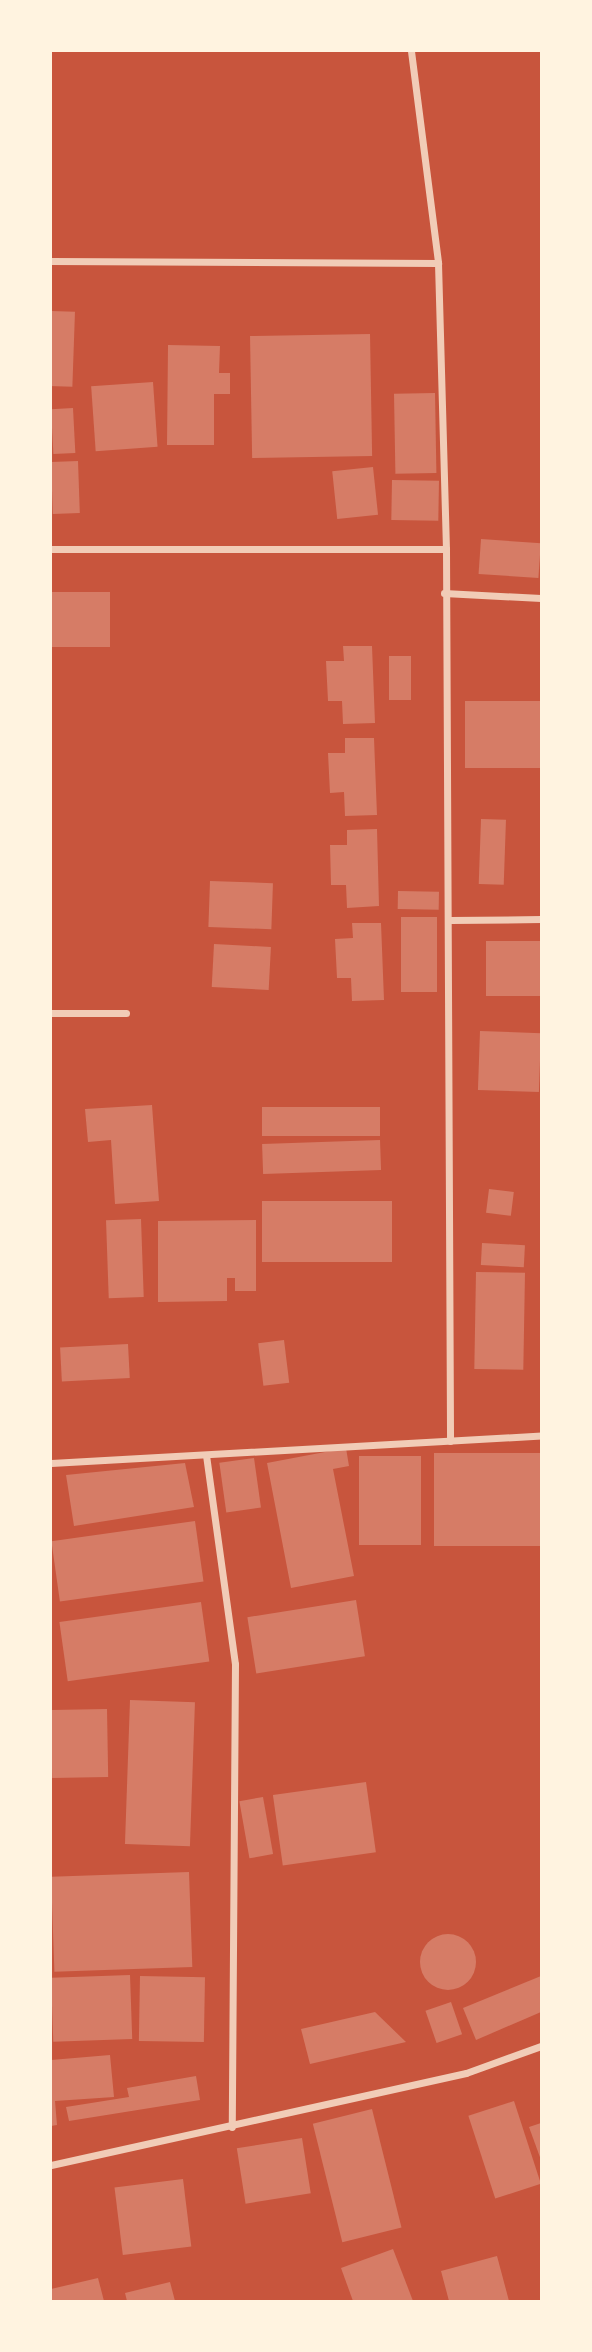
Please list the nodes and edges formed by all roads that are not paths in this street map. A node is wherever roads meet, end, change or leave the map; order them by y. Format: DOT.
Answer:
graph roads {
  1 [pos="411,51"];
  2 [pos="51,261"];
  3 [pos="438,263"];
  4 [pos="51,549"];
  5 [pos="446,549"];
  6 [pos="444,593"];
  7 [pos="541,598"];
  8 [pos="541,919"];
  9 [pos="450,920"];
  10 [pos="51,1013"];
  11 [pos="126,1013"];
  12 [pos="541,1436"];
  13 [pos="450,1441"];
  14 [pos="206,1455"];
  15 [pos="51,1463"];
  16 [pos="541,2046"];
  17 [pos="232,2127"];
  18 [pos="51,2165"];
  1 -- 3 [label="street"];
  2 -- 3 [label="street"];
  3 -- 5 [label="street"];
  4 -- 5 [label="street"];
  5 -- 6 [label="street"];
  6 -- 7 [label="street"];
  6 -- 9 [label="street"];
  8 -- 9 [label="street"];
  9 -- 13 [label="street"];
  10 -- 11 [label="street"];
  12 -- 13 [label="street"];
  13 -- 14 [label="street"];
  14 -- 15 [label="street"];
  14 -- 17 [label="street"];
  16 -- 17 [label="street"];
  17 -- 18 [label="street"];
}
